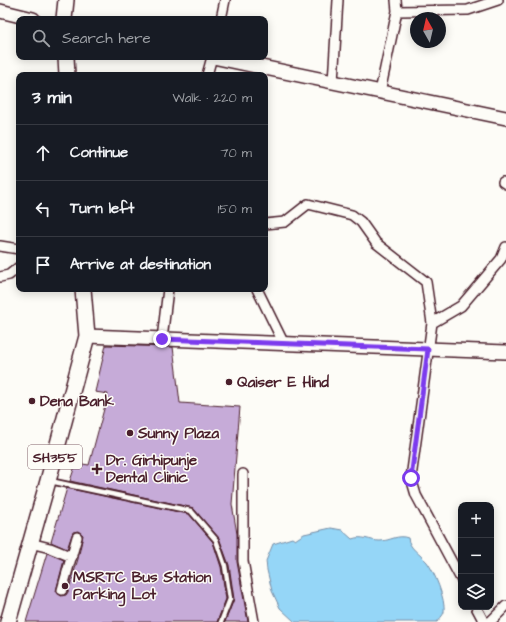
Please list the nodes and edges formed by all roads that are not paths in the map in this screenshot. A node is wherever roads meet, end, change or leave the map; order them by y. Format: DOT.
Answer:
graph roads {
  1 [pos="66,0"];
  2 [pos="225,0"];
  3 [pos="338,0"];
  4 [pos="396,0"];
  5 [pos="498,0"];
  6 [pos="0,11"];
  7 [pos="397,11"];
  8 [pos="21,16"];
  9 [pos="64,16"];
  10 [pos="222,16"];
  11 [pos="66,60"];
  12 [pos="211,60"];
  13 [pos="227,60"];
  14 [pos="67,72"];
  15 [pos="208,72"];
  16 [pos="333,82"];
  17 [pos="380,92"];
  18 [pos="506,118"];
  19 [pos="268,224"];
  20 [pos="0,246"];
  21 [pos="506,247"];
  22 [pos="16,249"];
  23 [pos="16,269"];
  24 [pos="0,277"];
  25 [pos="83,292"];
  26 [pos="168,292"];
  27 [pos="259,292"];
  28 [pos="432,323"];
  29 [pos="87,336"];
  30 [pos="162,339"];
  31 [pos="284,344"];
  32 [pos="428,349"];
  33 [pos="506,352"];
  34 [pos="243,474"];
  35 [pos="48,481"];
  36 [pos="77,536"];
  37 [pos="30,543"];
  38 [pos="72,557"];
  39 [pos="458,574"];
  40 [pos="62,590"];
  41 [pos="506,606"];
  42 [pos="478,610"];
  43 [pos="8,622"];
  44 [pos="222,622"];
  45 [pos="254,622"];
  46 [pos="484,622"];
  47 [pos="490,622"];
  1 -- 9 [label="main road"];
  2 -- 10 [label="street"];
  3 -- 16 [label="street"];
  4 -- 7 [label="street"];
  5 -- 7 [label="street"];
  6 -- 8 [label="street"];
  7 -- 17 [label="street"];
  11 -- 14 [label="main road"];
  12 -- 15 [label="street"];
  13 -- 16 [label="street"];
  16 -- 17 [label="street"];
  17 -- 18 [label="street"];
  19 -- 28 [label="street"];
  20 -- 22 [label="street"];
  21 -- 28 [label="street"];
  23 -- 24 [label="street"];
  25 -- 29 [label="main road, SH355"];
  26 -- 30 [label="street"];
  27 -- 31 [label="street"];
  28 -- 32 [label="street"];
  29 -- 30 [label="street"];
  29 -- 35 [label="main road, SH355"];
  30 -- 31 [label="street"];
  31 -- 32 [label="street"];
  32 -- 33 [label="street"];
  32 -- 39 [label="street"];
  34 -- 45 [label="street"];
  35 -- 37 [label="main road, SH355"];
  35 -- 44 [label="lane"];
  36 -- 38 [label="street"];
  37 -- 38 [label="street"];
  37 -- 43 [label="main road, SH355"];
  38 -- 40 [label="street"];
  41 -- 47 [label="street"];
  42 -- 46 [label="street"];
}
